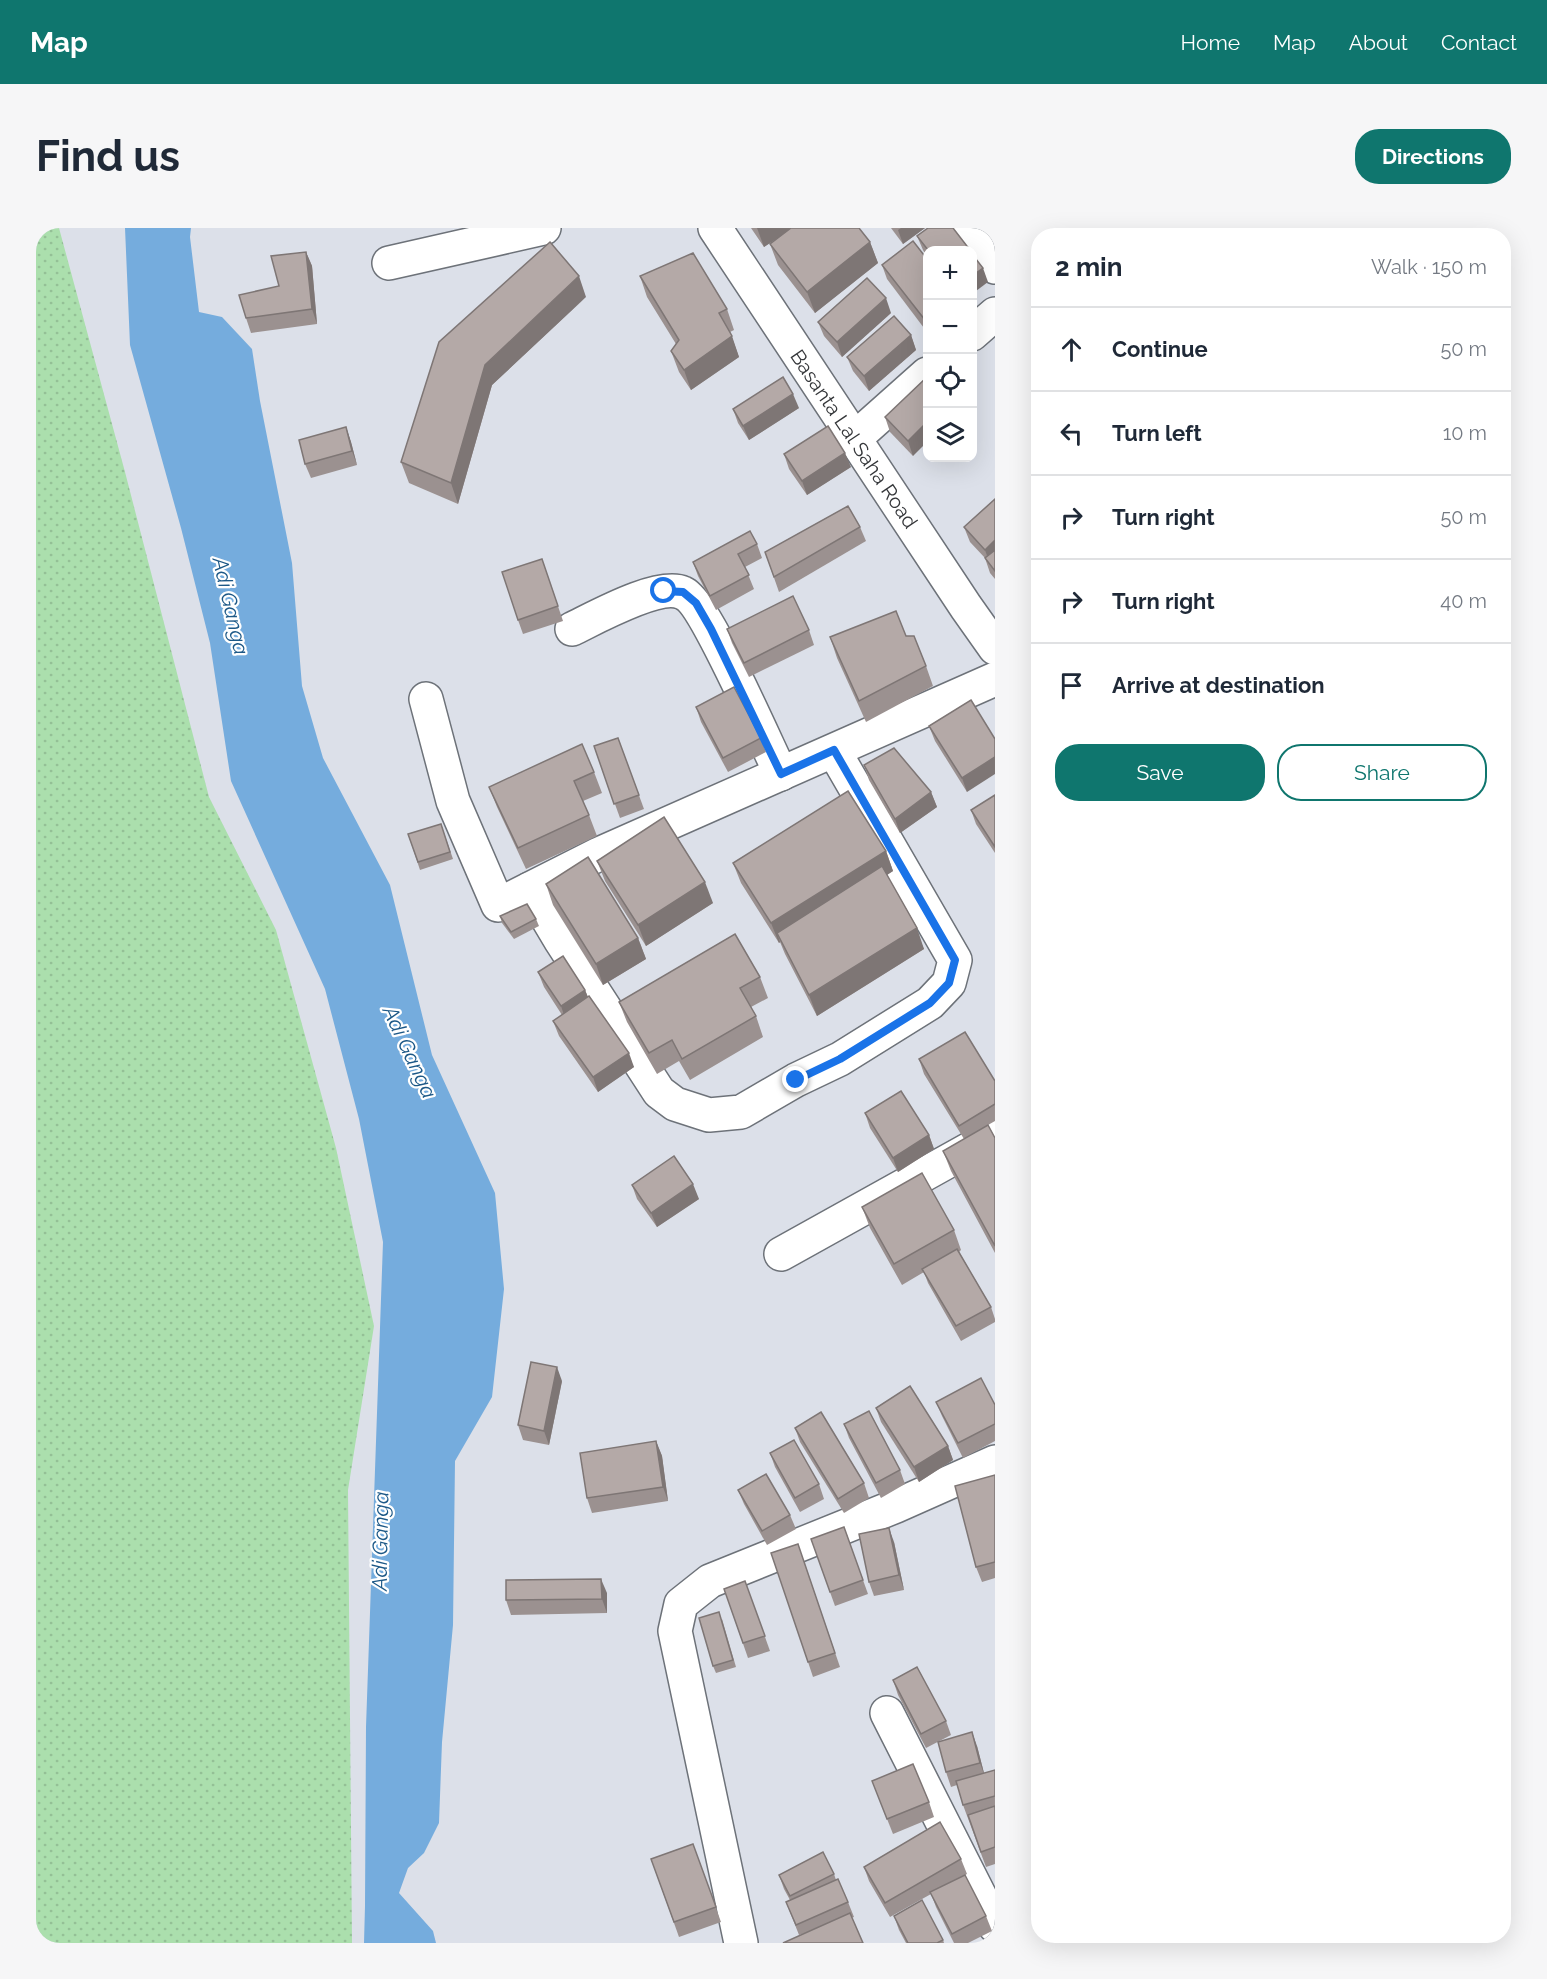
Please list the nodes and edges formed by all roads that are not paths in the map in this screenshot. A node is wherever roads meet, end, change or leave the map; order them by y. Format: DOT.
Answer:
graph roads {
  1 [pos="544,228"];
  2 [pos="715,228"];
  3 [pos="969,228"];
  4 [pos="388,263"];
  5 [pos="995,267"];
  6 [pos="995,314"];
  7 [pos="977,330"];
  8 [pos="923,378"];
  9 [pos="854,439"];
  10 [pos="572,629"];
  11 [pos="995,648"];
  12 [pos="995,679"];
  13 [pos="426,699"];
  14 [pos="834,750"];
  15 [pos="781,774"];
  16 [pos="530,889"];
  17 [pos="995,1135"];
  18 [pos="781,1254"];
  19 [pos="995,1462"];
  20 [pos="887,1713"];
  21 [pos="995,1926"];
  22 [pos="741,1943"];
  1 -- 4 [label="street"];
  2 -- 9 [label="street, Basanta Lal Saha Road"];
  3 -- 5 [label="street"];
  6 -- 7 [label="street"];
  8 -- 9 [label="street"];
  9 -- 11 [label="street, Basanta Lal Saha Road"];
  10 -- 15 [label="street"];
  12 -- 14 [label="street"];
  13 -- 16 [label="street"];
  14 -- 15 [label="street"];
  14 -- 16 [label="street"];
  15 -- 16 [label="street"];
  17 -- 18 [label="street"];
  19 -- 22 [label="street"];
  20 -- 21 [label="street"];
}
